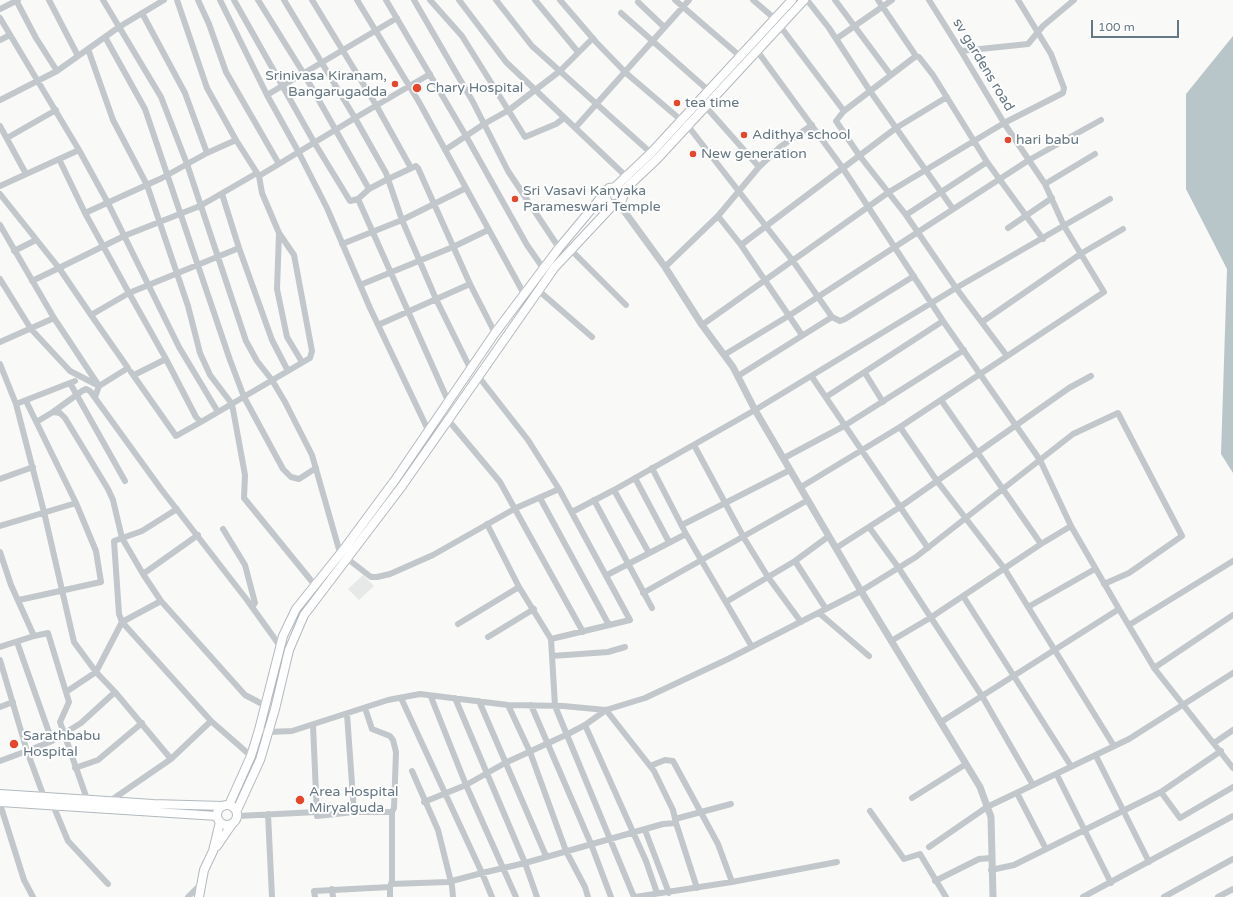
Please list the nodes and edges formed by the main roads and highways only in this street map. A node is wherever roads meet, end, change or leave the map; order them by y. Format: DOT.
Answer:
graph roads {
  1 [pos="792,0"];
  2 [pos="804,0"];
  3 [pos="629,179"];
  4 [pos="615,187"];
  5 [pos="622,192"];
  6 [pos="605,195"];
  7 [pos="616,205"];
  8 [pos="0,794"];
  9 [pos="0,803"];
  10 [pos="226,805"];
  11 [pos="237,813"];
  12 [pos="219,819"];
  13 [pos="232,824"];
  14 [pos="213,851"];
  15 [pos="199,897"];
  1 -- 3 [label="main road"];
  2 -- 3 [label="main road"];
  3 -- 4 [label="main road"];
  3 -- 5 [label="main road"];
  4 -- 5 [label="main road"];
  4 -- 6 [label="main road"];
  5 -- 7 [label="main road"];
  6 -- 7 [label="main road"];
  6 -- 10 [label="main road"];
  7 -- 11 [label="main road"];
  8 -- 10 [label="main road"];
  9 -- 12 [label="main road"];
  10 -- 11 [label="main road"];
  10 -- 12 [label="main road"];
  11 -- 13 [label="main road"];
  12 -- 13 [label="main road"];
  12 -- 14 [label="main road"];
  13 -- 14 [label="main road"];
  14 -- 15 [label="main road"];
}
